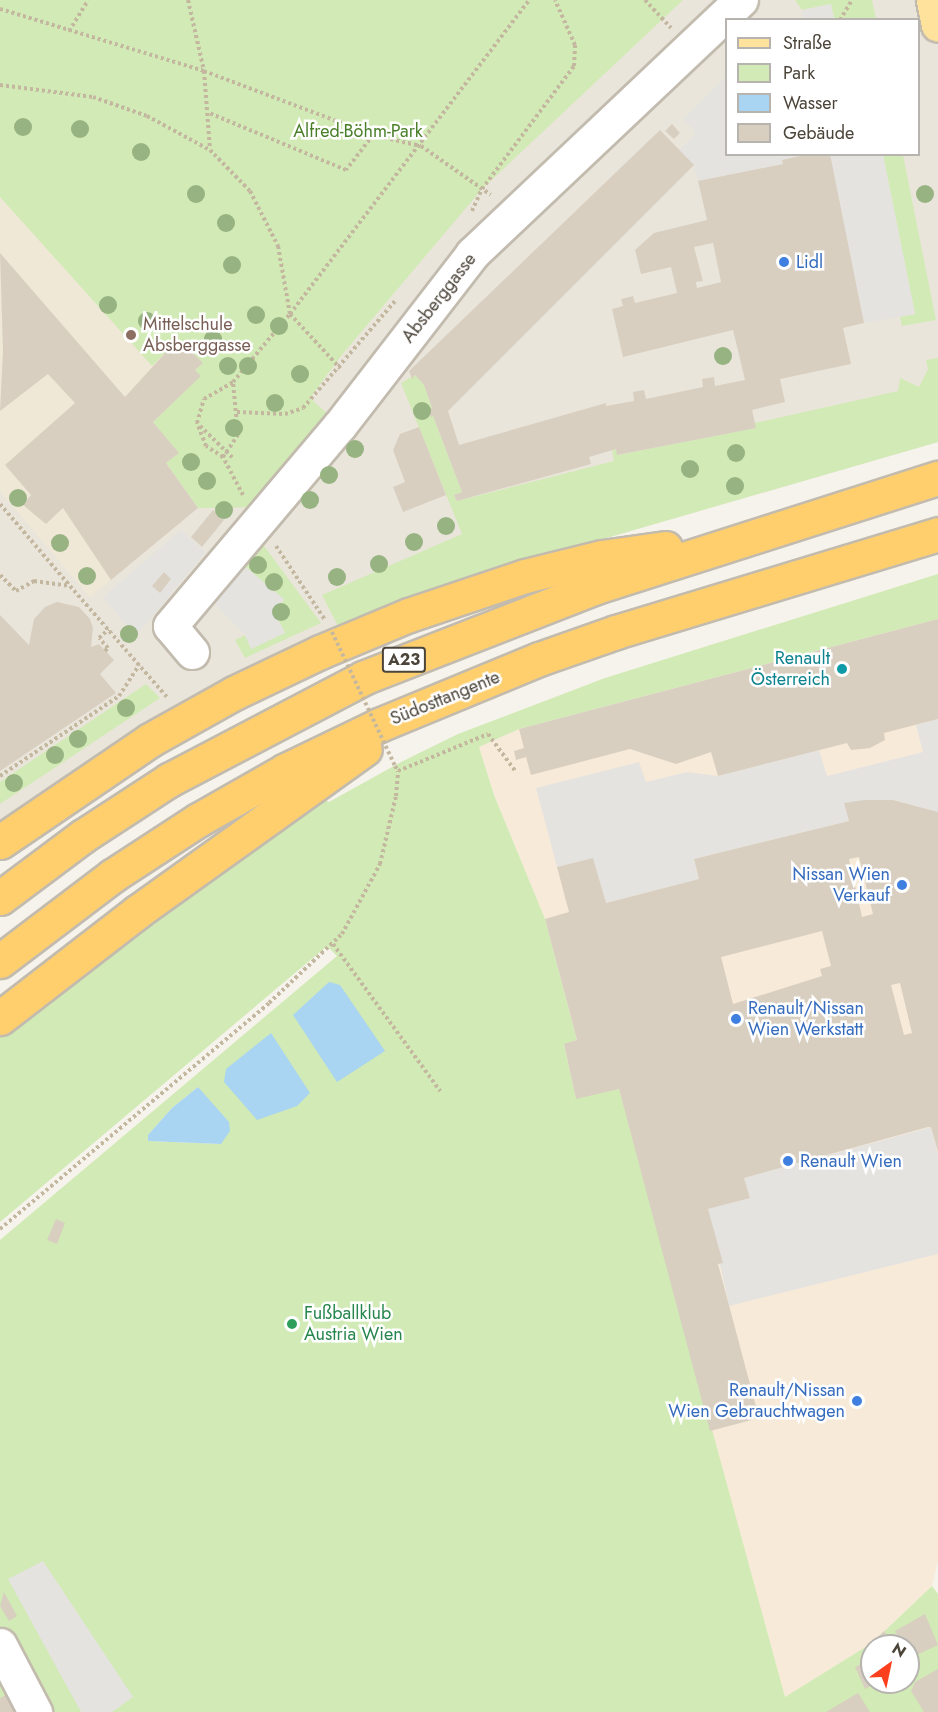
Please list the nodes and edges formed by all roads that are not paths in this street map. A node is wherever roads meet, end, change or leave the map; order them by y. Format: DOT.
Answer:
graph roads {
  1 [pos="741,0"];
  2 [pos="933,0"];
  3 [pos="938,25"];
  4 [pos="938,478"];
  5 [pos="938,534"];
  6 [pos="750,537"];
  7 [pos="192,652"];
  8 [pos="425,706"];
  9 [pos="0,842"];
  10 [pos="0,898"];
  11 [pos="0,961"];
  12 [pos="0,1018"];
  13 [pos="0,1645"];
  14 [pos="35,1712"];
  1 -- 7 [label="street, Absberggasse"];
  2 -- 3 [label="main road"];
  4 -- 6 [label="highway, A23"];
  5 -- 8 [label="highway, Südosttangente"];
  6 -- 9 [label="highway"];
  6 -- 10 [label="highway, A23"];
  8 -- 11 [label="highway, Südosttangente"];
  8 -- 12 [label="highway"];
  13 -- 14 [label="street"];
}
